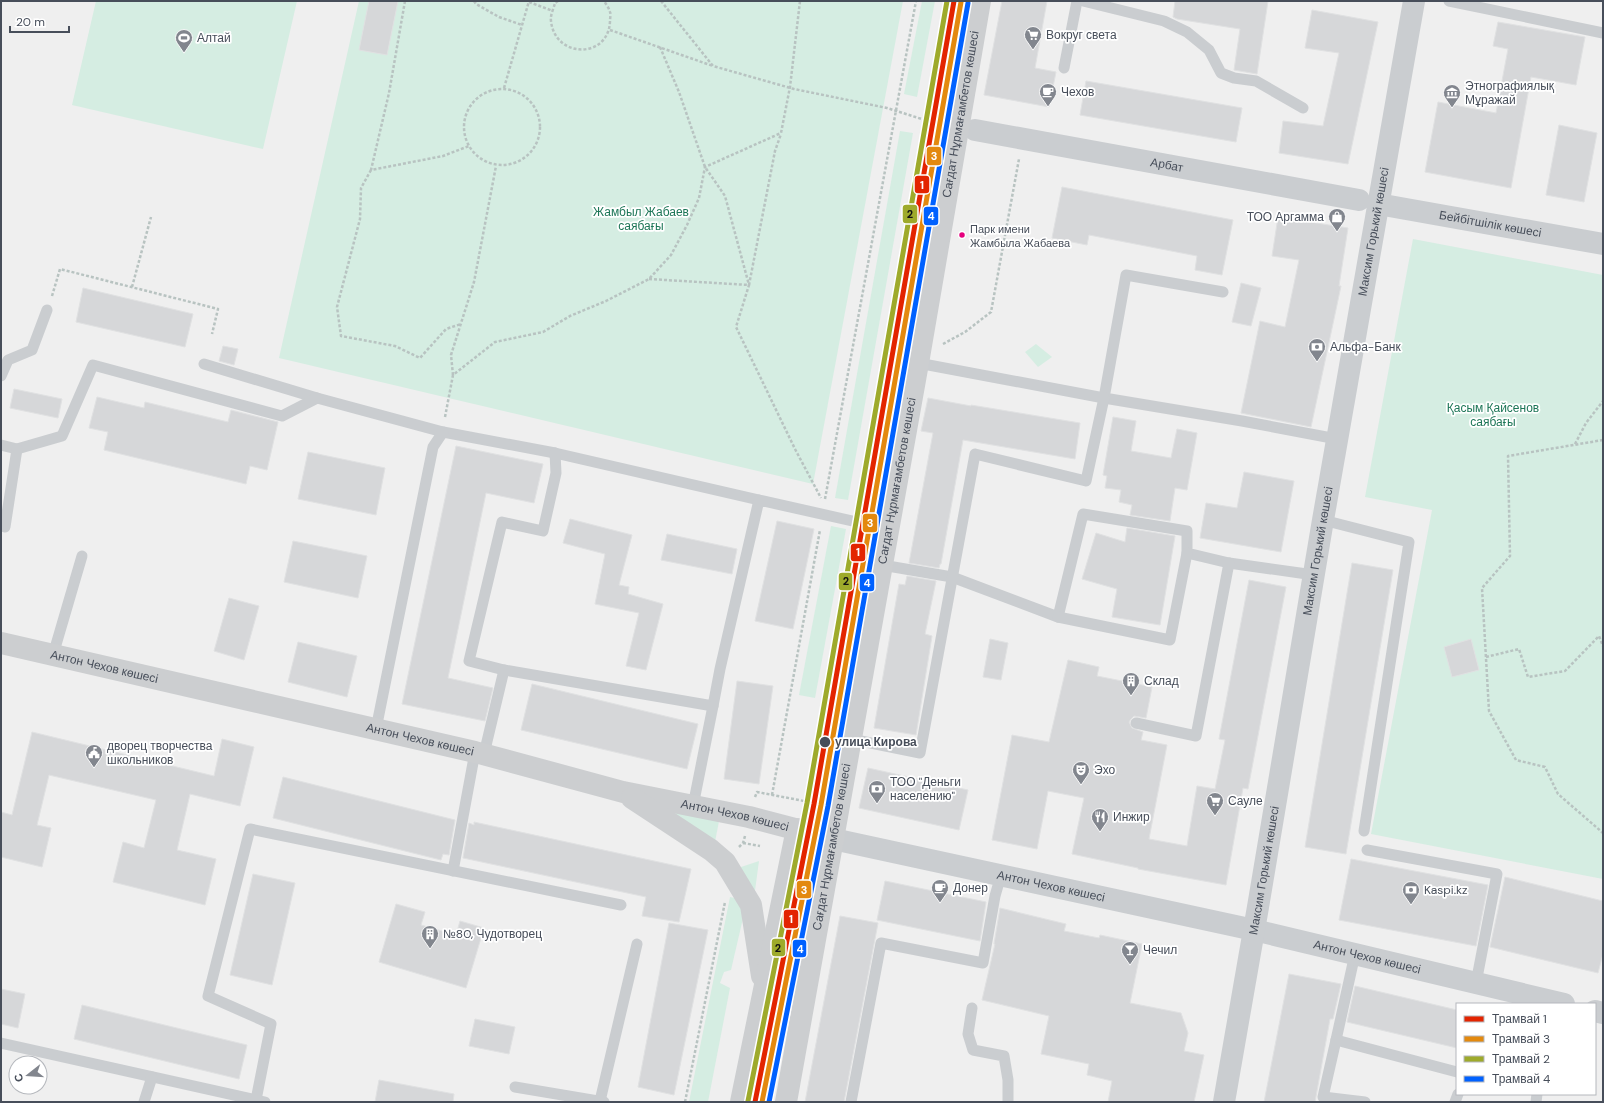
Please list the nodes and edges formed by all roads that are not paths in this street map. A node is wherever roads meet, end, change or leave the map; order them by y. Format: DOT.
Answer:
graph roads {
  1 [pos="980,1"];
  2 [pos="1077,1"];
  3 [pos="1083,1"];
  4 [pos="1414,1"];
  5 [pos="1449,1"];
  6 [pos="1603,33"];
  7 [pos="1064,68"];
  8 [pos="1303,108"];
  9 [pos="975,130"];
  10 [pos="1369,202"];
  11 [pos="1603,244"];
  12 [pos="1223,292"];
  13 [pos="47,310"];
  14 [pos="918,363"];
  15 [pos="204,364"];
  16 [pos="1,376"];
  17 [pos="317,398"];
  18 [pos="1104,398"];
  19 [pos="442,432"];
  20 [pos="1337,439"];
  21 [pos="1,445"];
  22 [pos="17,449"];
  23 [pos="555,453"];
  24 [pos="759,500"];
  25 [pos="1323,520"];
  26 [pos="5,527"];
  27 [pos="888,529"];
  28 [pos="1187,552"];
  29 [pos="82,556"];
  30 [pos="1229,563"];
  31 [pos="882,565"];
  32 [pos="1314,575"];
  33 [pos="952,577"];
  34 [pos="1058,616"];
  35 [pos="1,643"];
  36 [pos="53,655"];
  37 [pos="504,670"];
  38 [pos="713,706"];
  39 [pos="1136,723"];
  40 [pos="376,729"];
  41 [pos="851,739"];
  42 [pos="479,753"];
  43 [pos="623,792"];
  44 [pos="693,806"];
  45 [pos="797,829"];
  46 [pos="1364,831"];
  47 [pos="833,839"];
  48 [pos="1367,850"];
  49 [pos="453,871"];
  50 [pos="1001,875"];
  51 [pos="621,905"];
  52 [pos="1254,930"];
  53 [pos="637,944"];
  54 [pos="1355,954"];
  55 [pos="1476,983"];
  56 [pos="764,992"];
  57 [pos="1560,1003"];
  58 [pos="972,1008"];
  59 [pos="1336,1040"];
  60 [pos="1,1043"];
  61 [pos="1456,1072"];
  62 [pos="152,1077"];
  63 [pos="515,1086"];
  64 [pos="260,1101"];
  65 [pos="602,1101"];
  66 [pos="144,1102"];
  67 [pos="742,1102"];
  68 [pos="786,1102"];
  69 [pos="851,1102"];
  70 [pos="1008,1102"];
  71 [pos="1224,1102"];
  72 [pos="1365,1102"];
  1 -- 14 [label="main road, Сағдат Нұрмағамбетов көшесі"];
  2 -- 7 [label="lane"];
  3 -- 8 [label="lane"];
  4 -- 10 [label="street, Максим Горький көшесі"];
  5 -- 6 [label="lane"];
  9 -- 10 [label="street, Арбат"];
  10 -- 11 [label="street, Бейбітшілік көшесі"];
  10 -- 20 [label="street, Максим Горький көшесі"];
  12 -- 18 [label="lane"];
  13 -- 16 [label="lane"];
  14 -- 18 [label="lane"];
  14 -- 27 [label="main road, Сағдат Нұрмағамбетов көшесі"];
  15 -- 17 [label="lane"];
  17 -- 19 [label="lane"];
  17 -- 22 [label="lane"];
  18 -- 20 [label="lane"];
  18 -- 33 [label="lane"];
  19 -- 23 [label="lane"];
  19 -- 40 [label="lane"];
  20 -- 25 [label="street, Максим Горький көшесі"];
  21 -- 22 [label="lane"];
  22 -- 26 [label="lane"];
  23 -- 24 [label="lane"];
  23 -- 37 [label="lane"];
  24 -- 27 [label="lane"];
  24 -- 38 [label="lane"];
  25 -- 32 [label="street, Максим Горький көшесі"];
  25 -- 46 [label="lane"];
  27 -- 31 [label="main road, Сағдат Нұрмағамбетов көшесі"];
  28 -- 30 [label="lane"];
  28 -- 34 [label="lane"];
  28 -- 34 [label="lane"];
  29 -- 36 [label="lane"];
  30 -- 32 [label="lane"];
  30 -- 39 [label="lane"];
  31 -- 33 [label="lane"];
  31 -- 41 [label="main road, Сағдат Нұрмағамбетов көшесі"];
  32 -- 52 [label="street, Максим Горький көшесі"];
  33 -- 34 [label="lane"];
  33 -- 41 [label="lane"];
  35 -- 36 [label="main road, Антон Чехов көшесі"];
  36 -- 40 [label="main road, Антон Чехов көшесі"];
  37 -- 38 [label="lane"];
  37 -- 42 [label="lane"];
  38 -- 44 [label="lane"];
  40 -- 42 [label="main road, Антон Чехов көшесі"];
  41 -- 47 [label="main road, Сағдат Нұрмағамбетов көшесі"];
  42 -- 43 [label="main road, Антон Чехов көшесі"];
  42 -- 49 [label="lane"];
  43 -- 44 [label="main road, Антон Чехов көшесі"];
  43 -- 56 [label="main road"];
  44 -- 45 [label="main road, Антон Чехов көшесі"];
  45 -- 47 [label="main road, Антон Чехов көшесі"];
  45 -- 56 [label="main road"];
  47 -- 50 [label="street, Антон Чехов көшесі"];
  47 -- 68 [label="main road, Сағдат Нұрмағамбетов көшесі"];
  48 -- 55 [label="lane"];
  49 -- 51 [label="lane"];
  49 -- 64 [label="lane"];
  50 -- 52 [label="street, Антон Чехов көшесі"];
  50 -- 69 [label="lane"];
  52 -- 54 [label="street, Антон Чехов көшесі"];
  52 -- 71 [label="street, Максим Горький көшесі"];
  53 -- 65 [label="lane"];
  54 -- 55 [label="street, Антон Чехов көшесі"];
  54 -- 59 [label="lane"];
  55 -- 57 [label="street, Антон Чехов көшесі"];
  56 -- 67 [label="main road"];
  58 -- 70 [label="lane"];
  59 -- 61 [label="lane"];
  59 -- 72 [label="lane"];
  60 -- 62 [label="lane"];
  62 -- 64 [label="lane"];
  62 -- 66 [label="lane"];
  63 -- 65 [label="lane"];
}
